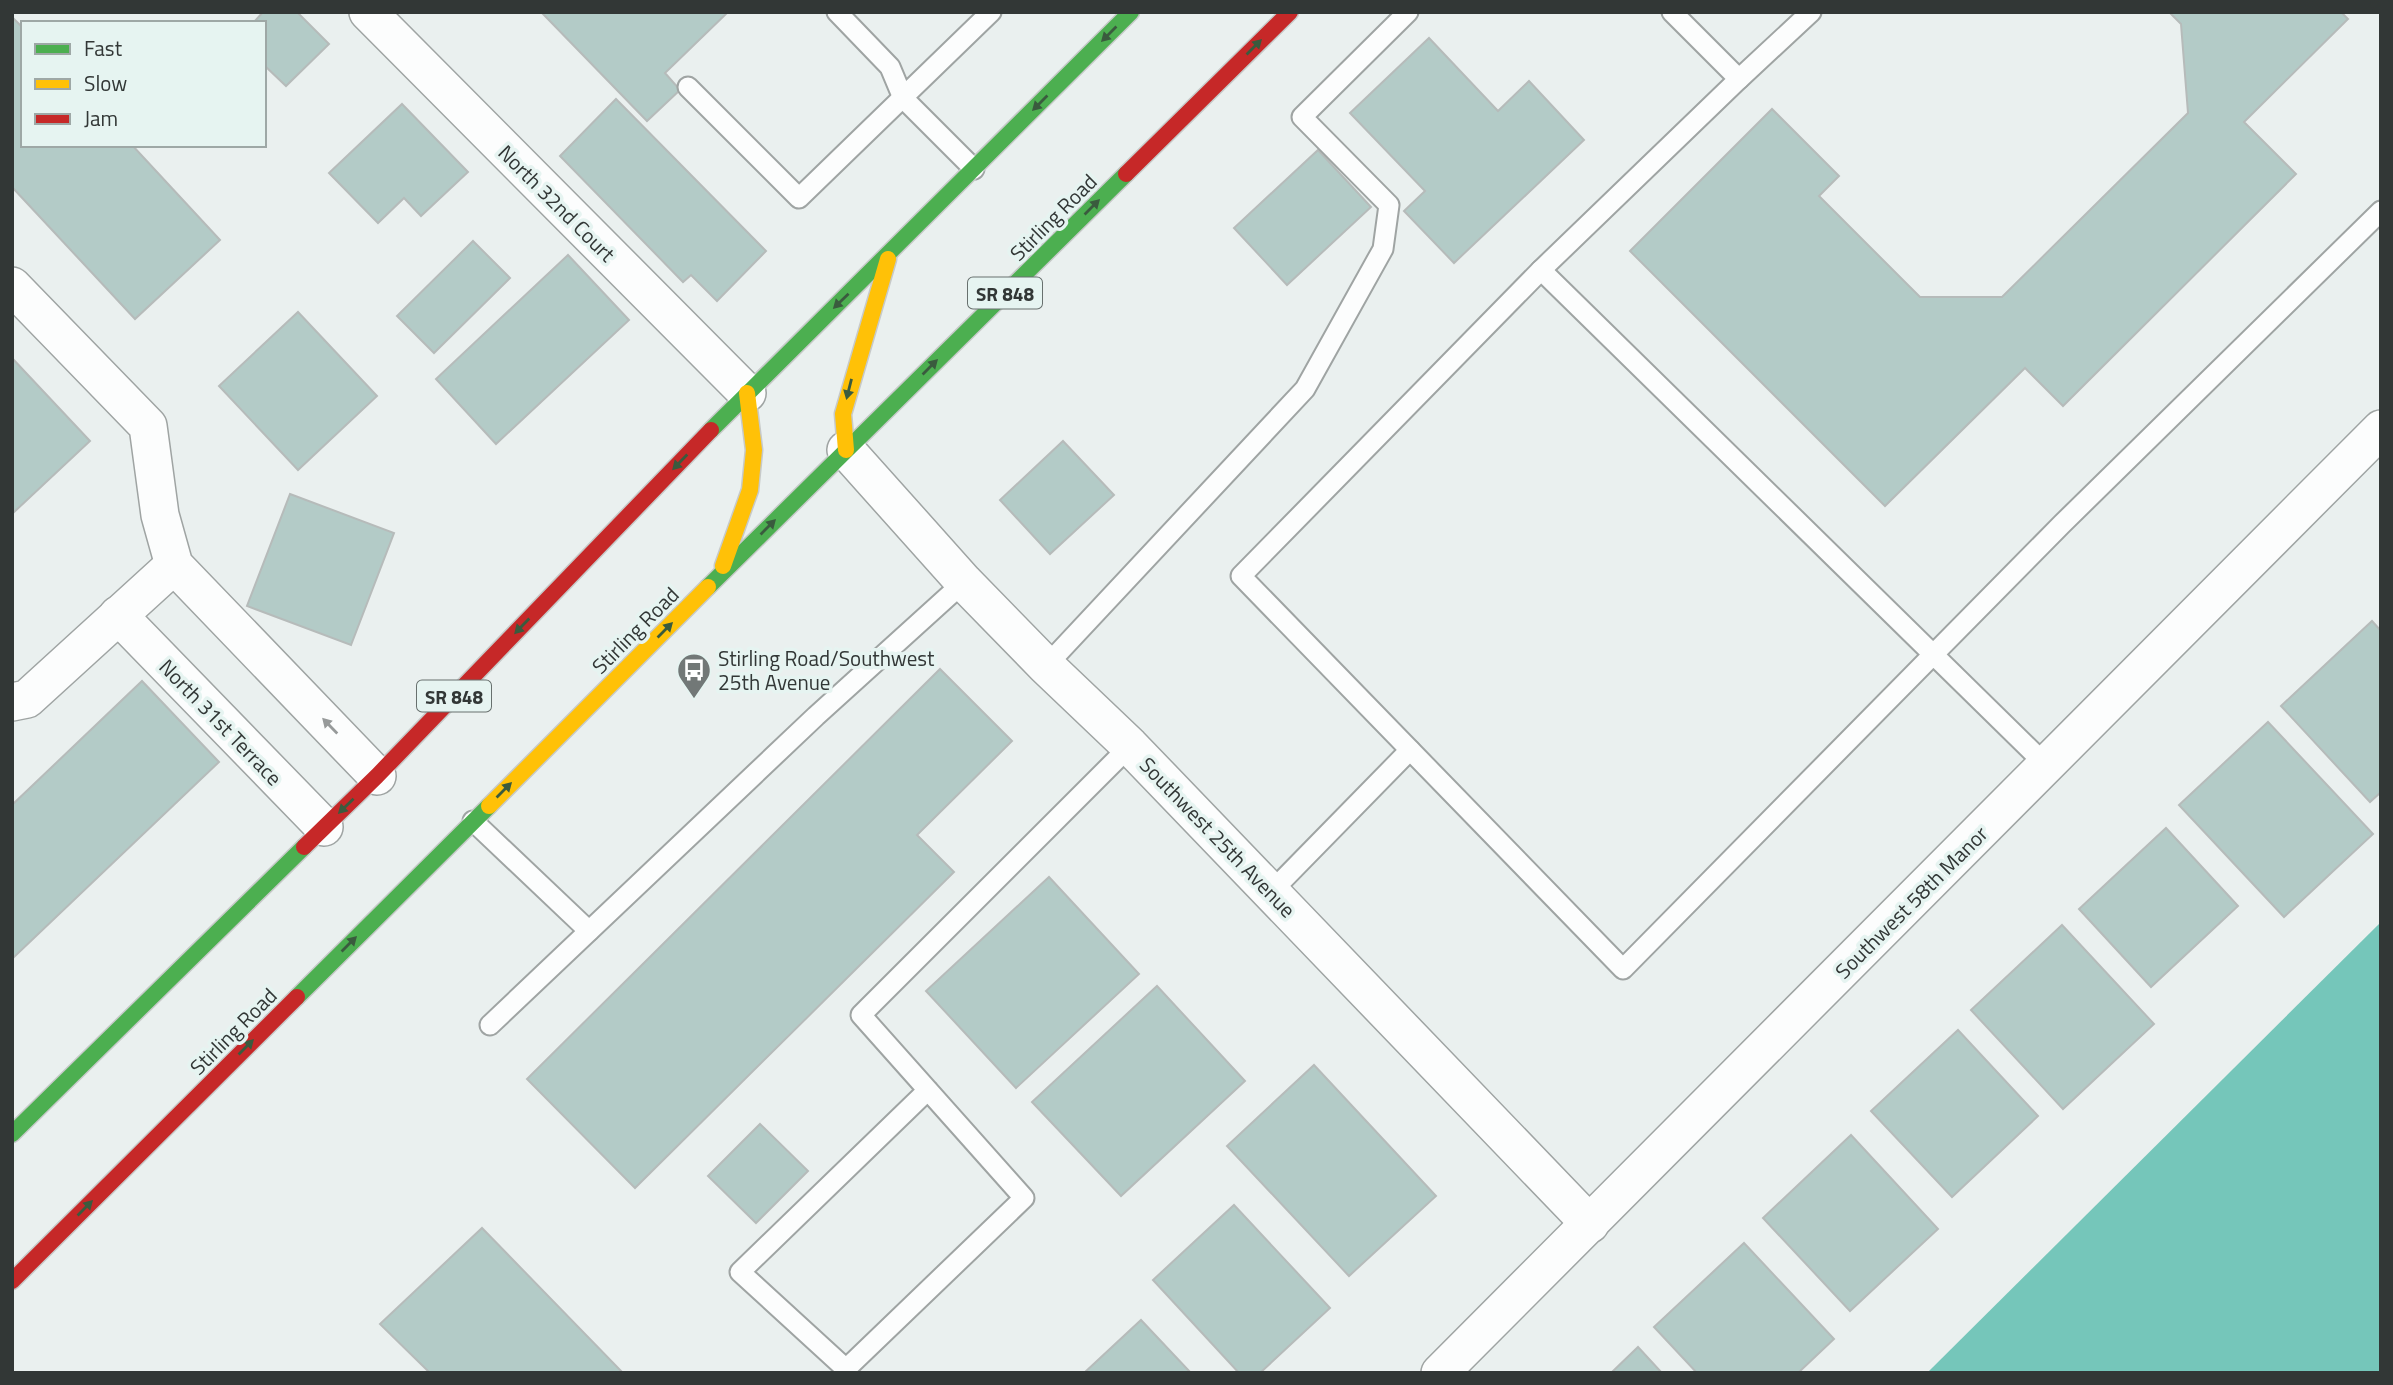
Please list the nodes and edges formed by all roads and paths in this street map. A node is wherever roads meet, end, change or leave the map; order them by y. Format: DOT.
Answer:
graph roads {
  1 [pos="368,12"];
  2 [pos="838,12"];
  3 [pos="991,12"];
  4 [pos="1131,12"];
  5 [pos="1290,12"];
  6 [pos="1408,12"];
  7 [pos="1672,12"];
  8 [pos="1811,12"];
  9 [pos="1739,79"];
  10 [pos="688,87"];
  11 [pos="904,98"];
  12 [pos="974,169"];
  13 [pos="2381,211"];
  14 [pos="890,253"];
  15 [pos="1541,270"];
  16 [pos="12,286"];
  17 [pos="747,393"];
  18 [pos="2381,429"];
  19 [pos="846,450"];
  20 [pos="174,565"];
  21 [pos="720,575"];
  22 [pos="964,582"];
  23 [pos="118,615"];
  24 [pos="1932,655"];
  25 [pos="1046,666"];
  26 [pos="17,705"];
  27 [pos="1130,746"];
  28 [pos="1410,750"];
  29 [pos="2046,765"];
  30 [pos="377,776"];
  31 [pos="473,821"];
  32 [pos="324,827"];
  33 [pos="1271,892"];
  34 [pos="589,931"];
  35 [pos="490,1025"];
  36 [pos="928,1090"];
  37 [pos="12,1134"];
  38 [pos="1590,1224"];
  39 [pos="12,1281"];
  40 [pos="1440,1373"];
  1 -- 17 [label="street, North 32nd Court"];
  2 -- 11 [label="lane"];
  3 -- 11 [label="lane"];
  4 -- 12 [label="main road, SR 848, one-way"];
  19 -- 5 [label="main road, Stirling Road / SR 848, one-way"];
  6 -- 25 [label="lane"];
  7 -- 9 [label="lane"];
  8 -- 9 [label="lane"];
  9 -- 15 [label="lane"];
  10 -- 11 [label="lane"];
  11 -- 12 [label="lane"];
  12 -- 14 [label="main road, SR 848"];
  13 -- 24 [label="lane"];
  14 -- 17 [label="main road, SR 848, one-way"];
  14 -- 19 [label="main road, one-way"];
  15 -- 24 [label="lane"];
  15 -- 28 [label="lane"];
  16 -- 20 [label="street"];
  17 -- 21 [label="main road"];
  17 -- 30 [label="main road, SR 848, one-way"];
  18 -- 29 [label="street, Southwest 58th Manor"];
  21 -- 19 [label="main road, Stirling Road / SR 848, one-way"];
  19 -- 22 [label="street, Southwest 25th Avenue"];
  20 -- 23 [label="street"];
  30 -- 20 [label="street, one-way"];
  31 -- 21 [label="main road, Stirling Road / SR 848, one-way"];
  22 -- 25 [label="street, Southwest 25th Avenue"];
  22 -- 34 [label="lane"];
  23 -- 26 [label="street"];
  23 -- 32 [label="street, North 31st Terrace"];
  24 -- 28 [label="lane"];
  24 -- 29 [label="lane"];
  25 -- 27 [label="street, Southwest 25th Avenue"];
  27 -- 33 [label="street, Southwest 25th Avenue"];
  27 -- 36 [label="lane"];
  28 -- 33 [label="lane"];
  29 -- 38 [label="street, Southwest 58th Manor"];
  30 -- 32 [label="main road, SR 848, one-way"];
  31 -- 34 [label="lane"];
  39 -- 31 [label="main road, Stirling Road / SR 848, one-way"];
  32 -- 37 [label="main road, SR 848"];
  33 -- 38 [label="street, Southwest 25th Avenue"];
  34 -- 35 [label="lane"];
  36 -- 36 [label="lane"];
  38 -- 40 [label="street, Southwest 58th Manor"];
}
